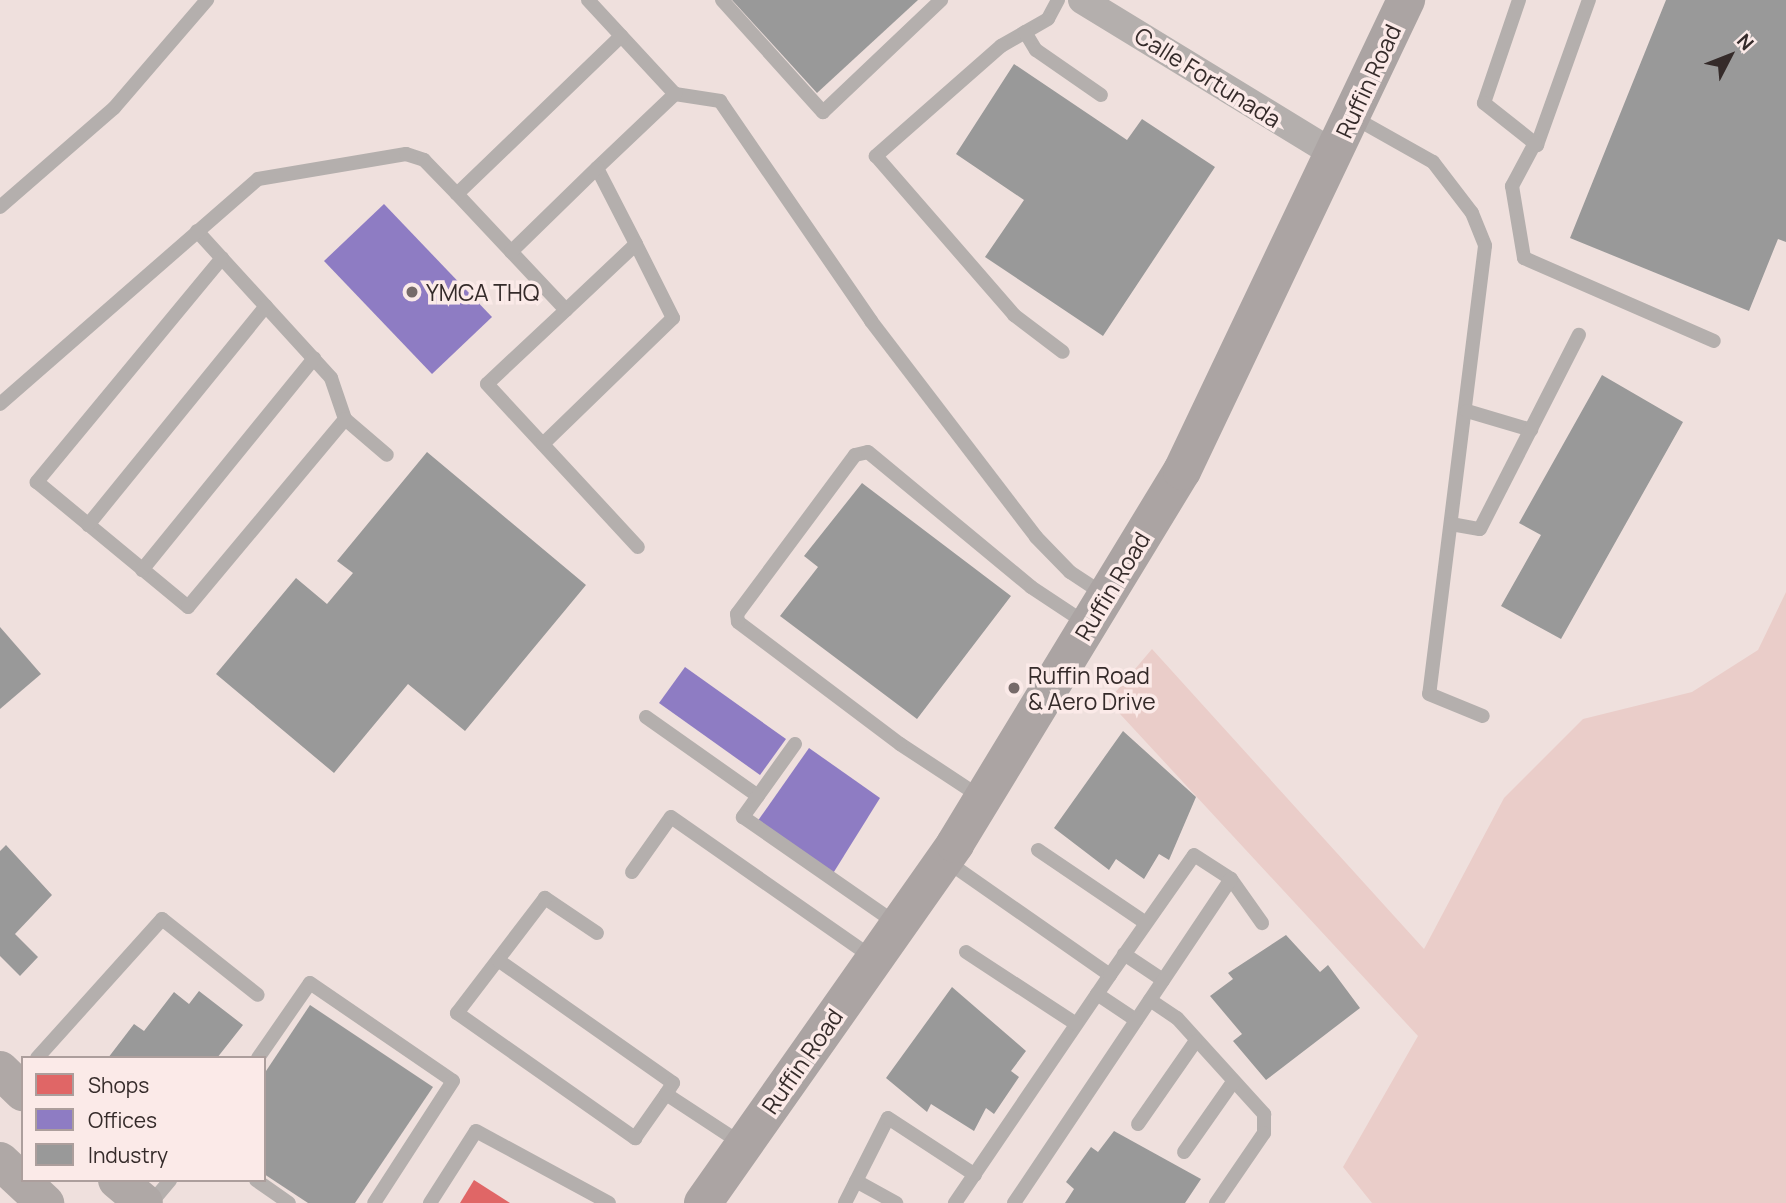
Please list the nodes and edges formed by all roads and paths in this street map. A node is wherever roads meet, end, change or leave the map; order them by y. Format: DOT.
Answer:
graph roads {
  1 [pos="207,0"];
  2 [pos="588,0"];
  3 [pos="722,0"];
  4 [pos="940,0"];
  5 [pos="1058,0"];
  6 [pos="1082,0"];
  7 [pos="1406,0"];
  8 [pos="1519,0"];
  9 [pos="1589,0"];
  10 [pos="1025,32"];
  11 [pos="621,36"];
  12 [pos="675,94"];
  13 [pos="1101,95"];
  14 [pos="1352,117"];
  15 [pos="1535,143"];
  16 [pos="1334,154"];
  17 [pos="597,169"];
  18 [pos="457,194"];
  19 [pos="0,207"];
  20 [pos="197,231"];
  21 [pos="636,244"];
  22 [pos="511,252"];
  23 [pos="222,258"];
  24 [pos="266,306"];
  25 [pos="566,310"];
  26 [pos="1579,335"];
  27 [pos="1714,341"];
  28 [pos="1063,352"];
  29 [pos="314,358"];
  30 [pos="0,404"];
  31 [pos="1467,411"];
  32 [pos="345,419"];
  33 [pos="1531,430"];
  34 [pos="542,444"];
  35 [pos="387,455"];
  36 [pos="1451,524"];
  37 [pos="88,525"];
  38 [pos="638,547"];
  39 [pos="142,570"];
  40 [pos="1097,610"];
  41 [pos="1483,716"];
  42 [pos="646,717"];
  43 [pos="795,744"];
  44 [pos="758,796"];
  45 [pos="983,799"];
  46 [pos="1038,850"];
  47 [pos="944,859"];
  48 [pos="632,872"];
  49 [pos="1231,879"];
  50 [pos="1146,923"];
  51 [pos="1262,923"];
  52 [pos="898,925"];
  53 [pos="597,933"];
  54 [pos="966,952"];
  55 [pos="1124,954"];
  56 [pos="874,959"];
  57 [pos="498,960"];
  58 [pos="1110,975"];
  59 [pos="1163,980"];
  60 [pos="1097,994"];
  61 [pos="258,995"];
  62 [pos="1150,1000"];
  63 [pos="1136,1020"];
  64 [pos="1076,1024"];
  65 [pos="1195,1042"];
  66 [pos="36,1056"];
  67 [pos="259,1056"];
  68 [pos="1233,1082"];
  69 [pos="666,1094"];
  70 [pos="1138,1124"];
  71 [pos="744,1145"];
  72 [pos="1184,1152"];
  73 [pos="0,1161"];
  74 [pos="975,1175"];
  75 [pos="21,1181"];
  76 [pos="856,1181"];
  77 [pos="22,1182"];
  78 [pos="119,1182"];
  79 [pos="168,1182"];
  80 [pos="259,1182"];
  81 [pos="960,1201"];
  82 [pos="45,1203"];
  83 [pos="144,1203"];
  84 [pos="151,1203"];
  85 [pos="289,1203"];
  86 [pos="374,1203"];
  87 [pos="430,1203"];
  88 [pos="609,1203"];
  89 [pos="703,1203"];
  90 [pos="845,1203"];
  91 [pos="896,1203"];
  92 [pos="1013,1203"];
  93 [pos="1216,1203"];
  1 -- 19 [label="lane"];
  2 -- 11 [label="lane"];
  3 -- 4 [label="lane"];
  5 -- 10 [label="lane"];
  6 -- 16 [label="street, Calle Fortunada"];
  7 -- 14 [label="main road, Ruffin Road"];
  8 -- 15 [label="lane"];
  9 -- 15 [label="lane"];
  10 -- 13 [label="lane"];
  10 -- 28 [label="lane"];
  11 -- 12 [label="lane"];
  11 -- 18 [label="lane"];
  12 -- 17 [label="lane"];
  12 -- 40 [label="lane"];
  14 -- 16 [label="main road, Ruffin Road"];
  14 -- 31 [label="lane"];
  15 -- 27 [label="lane"];
  16 -- 40 [label="main road, Ruffin Road"];
  17 -- 21 [label="lane"];
  17 -- 22 [label="lane"];
  18 -- 20 [label="lane"];
  18 -- 22 [label="lane"];
  20 -- 23 [label="lane"];
  20 -- 30 [label="lane"];
  21 -- 25 [label="lane"];
  21 -- 34 [label="lane"];
  22 -- 25 [label="lane"];
  23 -- 24 [label="lane"];
  23 -- 37 [label="lane"];
  24 -- 29 [label="lane"];
  24 -- 37 [label="lane"];
  25 -- 34 [label="lane"];
  26 -- 33 [label="lane"];
  29 -- 32 [label="lane"];
  29 -- 39 [label="lane"];
  31 -- 33 [label="lane"];
  31 -- 36 [label="lane"];
  32 -- 35 [label="lane"];
  32 -- 39 [label="lane"];
  33 -- 36 [label="lane"];
  34 -- 38 [label="lane"];
  36 -- 41 [label="lane"];
  37 -- 39 [label="lane"];
  40 -- 45 [label="main road, Ruffin Road"];
  40 -- 45 [label="lane"];
  42 -- 44 [label="lane"];
  43 -- 44 [label="lane"];
  44 -- 52 [label="lane"];
  45 -- 47 [label="main road, Ruffin Road"];
  46 -- 50 [label="lane"];
  47 -- 52 [label="main road, Ruffin Road"];
  47 -- 58 [label="lane"];
  48 -- 56 [label="lane"];
  49 -- 50 [label="lane"];
  49 -- 51 [label="lane"];
  49 -- 59 [label="lane"];
  50 -- 55 [label="lane"];
  52 -- 56 [label="main road, Ruffin Road"];
  53 -- 57 [label="lane"];
  54 -- 64 [label="lane"];
  55 -- 58 [label="lane"];
  55 -- 59 [label="lane"];
  56 -- 71 [label="main road, Ruffin Road"];
  57 -- 69 [label="lane"];
  57 -- 69 [label="lane"];
  58 -- 60 [label="lane"];
  59 -- 62 [label="lane"];
  60 -- 63 [label="lane"];
  60 -- 64 [label="lane"];
  61 -- 66 [label="lane"];
  62 -- 63 [label="lane"];
  62 -- 65 [label="lane"];
  63 -- 92 [label="lane"];
  64 -- 74 [label="lane"];
  65 -- 68 [label="lane"];
  65 -- 70 [label="lane"];
  67 -- 86 [label="lane"];
  68 -- 72 [label="lane"];
  68 -- 93 [label="lane"];
  69 -- 71 [label="lane"];
  71 -- 89 [label="main road, Ruffin Road"];
  73 -- 75 [label="main road"];
  74 -- 76 [label="lane"];
  74 -- 81 [label="lane"];
  76 -- 90 [label="lane"];
  76 -- 91 [label="lane"];
  77 -- 82 [label="main road"];
  78 -- 83 [label="main road"];
  79 -- 84 [label="lane"];
  80 -- 85 [label="lane"];
  87 -- 88 [label="lane"];
}
